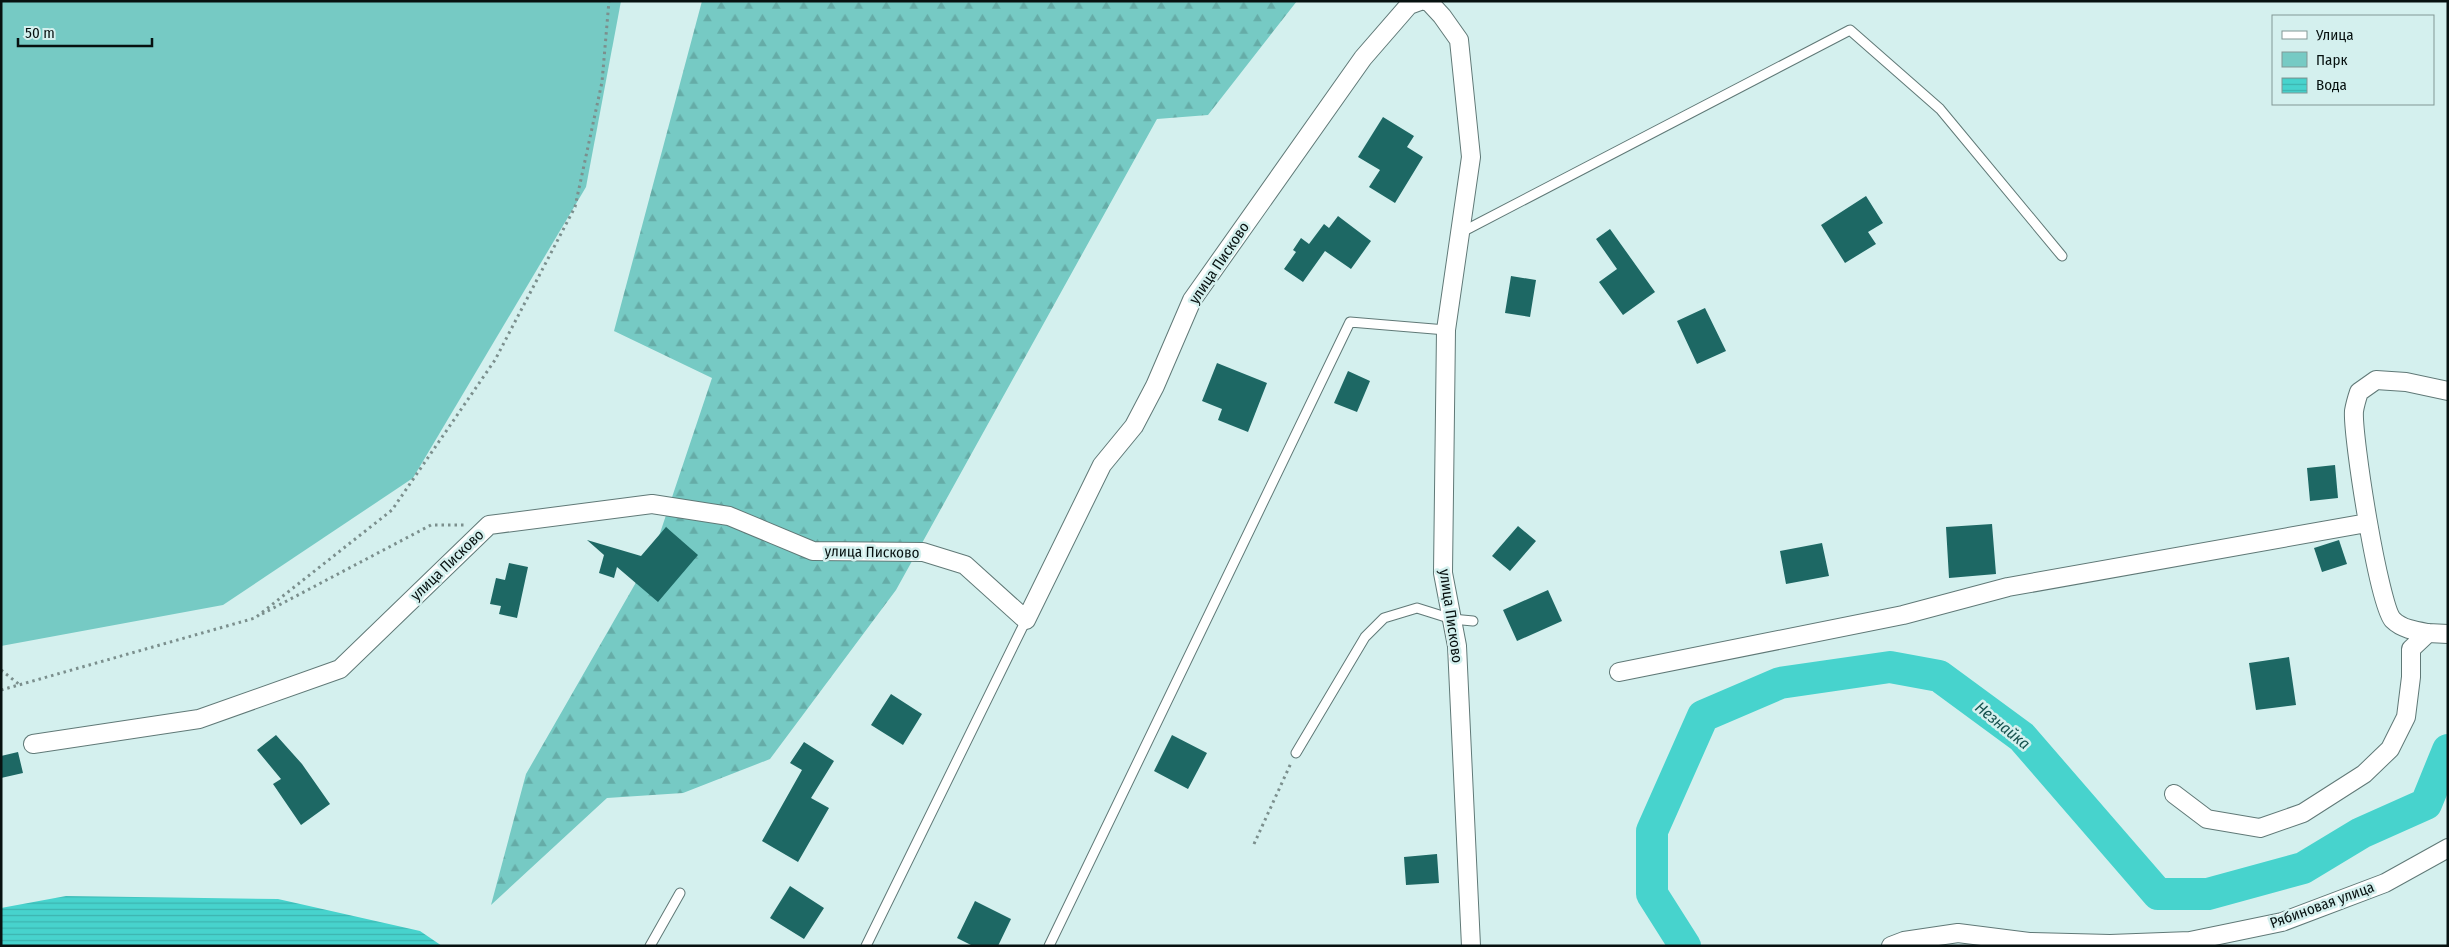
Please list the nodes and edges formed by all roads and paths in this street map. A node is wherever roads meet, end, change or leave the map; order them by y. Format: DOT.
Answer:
graph roads {
  1 [pos="609,1"];
  2 [pos="1420,1"];
  3 [pos="1428,1"];
  4 [pos="1459,234"];
  5 [pos="2062,256"];
  6 [pos="1446,330"];
  7 [pos="2448,391"];
  8 [pos="2368,523"];
  9 [pos="489,525"];
  10 [pos="255,618"];
  11 [pos="1452,619"];
  12 [pos="1026,620"];
  13 [pos="1472,621"];
  14 [pos="2428,634"];
  15 [pos="2448,634"];
  16 [pos="1,670"];
  17 [pos="1619,672"];
  18 [pos="20,685"];
  19 [pos="1,690"];
  20 [pos="33,744"];
  21 [pos="1296,753"];
  22 [pos="2174,794"];
  23 [pos="1254,844"];
  24 [pos="2448,848"];
  25 [pos="680,893"];
  26 [pos="650,946"];
  27 [pos="866,946"];
  28 [pos="1049,946"];
  29 [pos="1471,946"];
  30 [pos="1891,946"];
  1 -- 10 [label="path"];
  2 -- 12 [label="street, улица Писково"];
  3 -- 4 [label="street, улица Писково"];
  4 -- 5 [label="lane"];
  4 -- 6 [label="street, улица Писково"];
  6 -- 11 [label="street, улица Писково"];
  6 -- 28 [label="lane"];
  7 -- 8 [label="street"];
  8 -- 14 [label="street"];
  8 -- 17 [label="street"];
  9 -- 10 [label="path"];
  9 -- 12 [label="street, улица Писково"];
  9 -- 20 [label="street, улица Писково"];
  10 -- 18 [label="path"];
  11 -- 13 [label="lane"];
  11 -- 21 [label="lane"];
  11 -- 29 [label="street, улица Писково"];
  12 -- 27 [label="lane"];
  14 -- 15 [label="street"];
  14 -- 22 [label="street"];
  16 -- 18 [label="path"];
  18 -- 19 [label="path"];
  21 -- 23 [label="path"];
  24 -- 30 [label="street, Рябиновая улица"];
  25 -- 26 [label="lane"];
}
